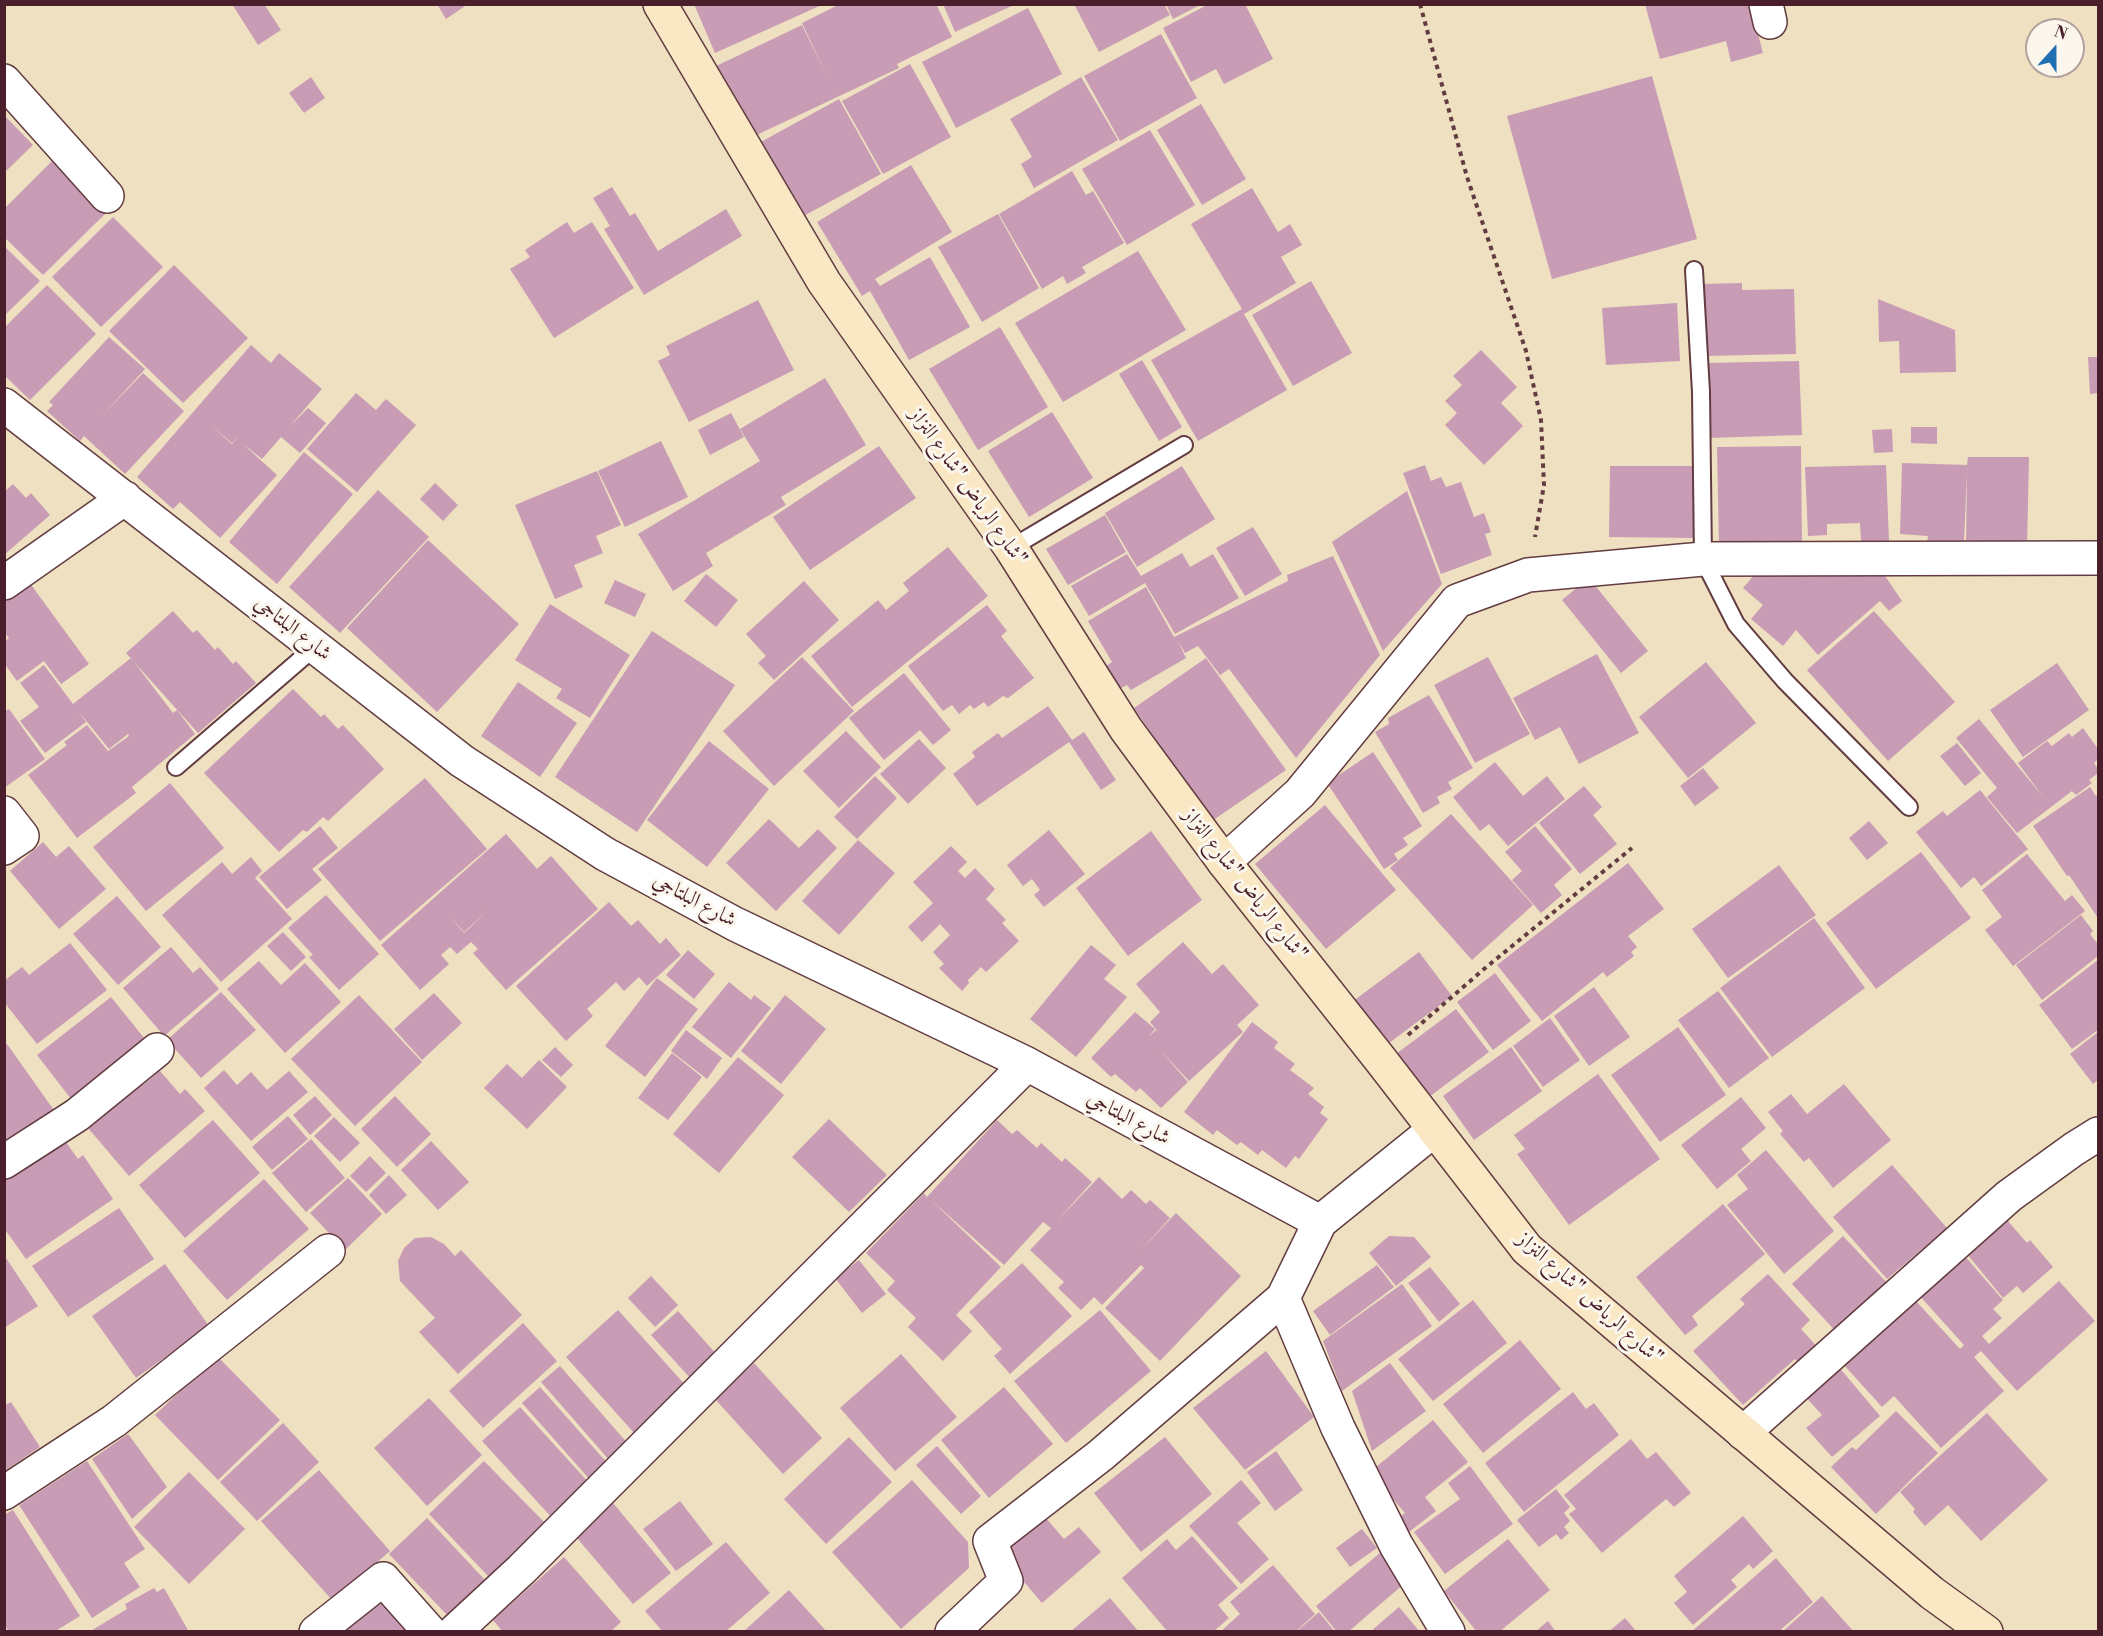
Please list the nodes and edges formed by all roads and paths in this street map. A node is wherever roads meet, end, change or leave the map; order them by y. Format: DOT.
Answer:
graph roads {
  1 [pos="660,4"];
  2 [pos="1420,4"];
  3 [pos="4,81"];
  4 [pos="106,196"];
  5 [pos="1694,270"];
  6 [pos="4,405"];
  7 [pos="1184,445"];
  8 [pos="125,498"];
  9 [pos="1011,548"];
  10 [pos="2098,558"];
  11 [pos="1703,559"];
  12 [pos="1528,575"];
  13 [pos="4,583"];
  14 [pos="315,647"];
  15 [pos="176,767"];
  16 [pos="1909,807"];
  17 [pos="4,813"];
  18 [pos="4,848"];
  19 [pos="1632,848"];
  20 [pos="1224,862"];
  21 [pos="157,1050"];
  22 [pos="1380,1059"];
  23 [pos="1027,1064"];
  24 [pos="1434,1130"];
  25 [pos="2098,1134"];
  26 [pos="4,1162"];
  27 [pos="1320,1222"];
  28 [pos="328,1251"];
  29 [pos="1283,1298"];
  30 [pos="1743,1433"];
  31 [pos="4,1493"];
  32 [pos="316,1632"];
  33 [pos="430,1632"];
  34 [pos="454,1632"];
  35 [pos="952,1632"];
  36 [pos="1448,1632"];
  37 [pos="1986,1632"];
  1 -- 9 [label="street, شارع الرياض \"شارع النزاز\""];
  2 -- 12 [label="path"];
  3 -- 4 [label="street"];
  5 -- 11 [label="lane"];
  6 -- 8 [label="street, شارع البلتاجي"];
  7 -- 9 [label="lane"];
  8 -- 13 [label="street"];
  8 -- 14 [label="street, شارع البلتاجي"];
  9 -- 20 [label="street, شارع الرياض \"شارع النزاز\""];
  10 -- 11 [label="street"];
  11 -- 12 [label="street"];
  11 -- 16 [label="lane"];
  12 -- 20 [label="street"];
  14 -- 15 [label="lane"];
  14 -- 23 [label="street, شارع البلتاجي"];
  17 -- 18 [label="street"];
  19 -- 22 [label="path"];
  20 -- 22 [label="street, شارع الرياض \"شارع النزاز\""];
  21 -- 26 [label="street"];
  22 -- 24 [label="street, شارع الرياض \"شارع النزاز\""];
  23 -- 27 [label="street, شارع البلتاجي"];
  23 -- 34 [label="street"];
  24 -- 27 [label="street"];
  24 -- 30 [label="street, شارع الرياض \"شارع النزاز\""];
  25 -- 30 [label="street"];
  27 -- 29 [label="street"];
  28 -- 31 [label="street"];
  29 -- 35 [label="street"];
  29 -- 36 [label="street"];
  30 -- 37 [label="street, شارع الرياض \"شارع النزاز\""];
  32 -- 33 [label="street"];
}
